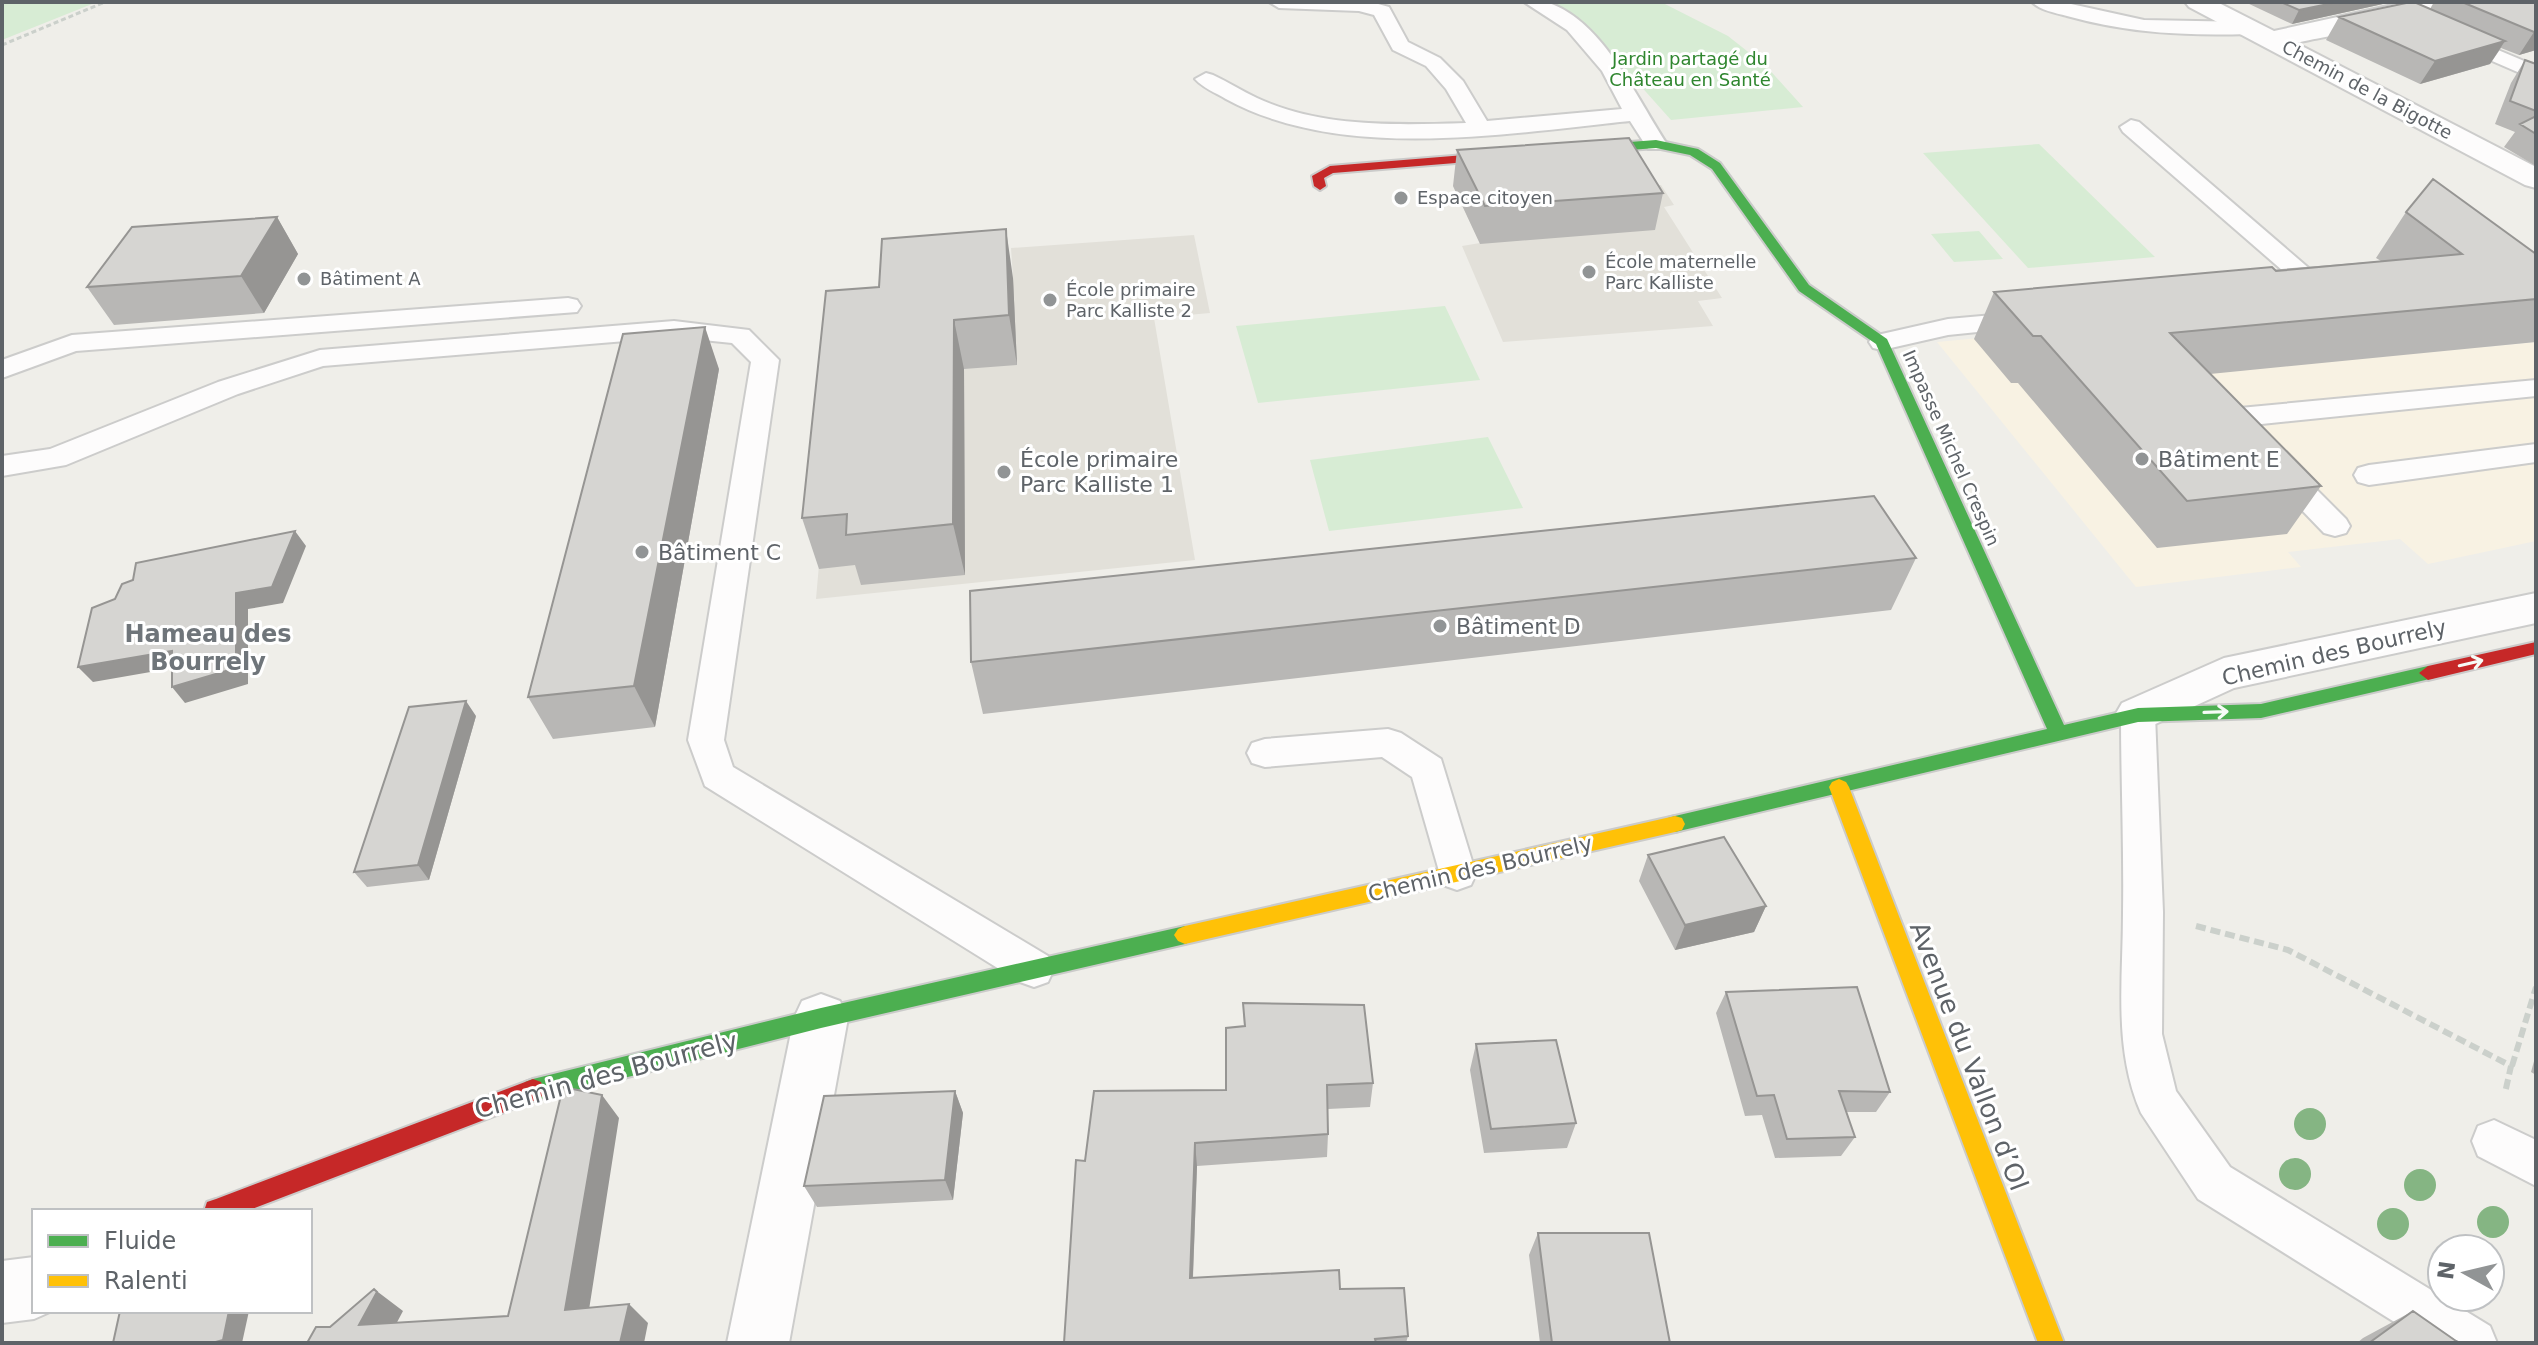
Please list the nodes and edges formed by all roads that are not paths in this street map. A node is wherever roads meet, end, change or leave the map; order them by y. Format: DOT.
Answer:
graph roads {
  1 [pos="1279,2"];
  2 [pos="1534,2"];
  3 [pos="2042,2"];
  4 [pos="2198,2"];
  5 [pos="2432,20"];
  6 [pos="2260,34"];
  7 [pos="2536,74"];
  8 [pos="1206,79"];
  9 [pos="1636,114"];
  10 [pos="2131,127"];
  11 [pos="1481,129"];
  12 [pos="1656,144"];
  13 [pos="2536,179"];
  14 [pos="1320,186"];
  15 [pos="2292,296"];
  16 [pos="568,306"];
  17 [pos="2057,317"];
  18 [pos="1882,342"];
  19 [pos="2,370"];
  20 [pos="2536,388"];
  21 [pos="2536,453"];
  22 [pos="2,466"];
  23 [pos="2369,475"];
  24 [pos="2335,526"];
  25 [pos="2536,608"];
  26 [pos="2536,648"];
  27 [pos="2138,715"];
  28 [pos="2059,735"];
  29 [pos="1265,753"];
  30 [pos="1839,787"];
  31 [pos="1457,874"];
  32 [pos="1034,969"];
  33 [pos="821,1018"];
  34 [pos="2494,1141"];
  35 [pos="2536,1164"];
  36 [pos="221,1209"];
  37 [pos="32,1288"];
  38 [pos="2,1292"];
  39 [pos="758,1343"];
  40 [pos="2051,1343"];
  41 [pos="2473,1343"];
  1 -- 11 [label="lane"];
  2 -- 9 [label="lane"];
  3 -- 6 [label="lane"];
  4 -- 6 [label="street, Chemin de la Bigotte"];
  5 -- 6 [label="street"];
  5 -- 7 [label="lane"];
  6 -- 13 [label="street, Chemin de la Bigotte"];
  8 -- 11 [label="lane"];
  9 -- 11 [label="lane"];
  9 -- 12 [label="lane"];
  10 -- 15 [label="lane"];
  12 -- 14 [label="street, Impasse Michel Crespin"];
  12 -- 18 [label="street, Impasse Michel Crespin"];
  16 -- 19 [label="lane"];
  17 -- 18 [label="lane"];
  18 -- 28 [label="street, Impasse Michel Crespin"];
  20 -- 24 [label="lane"];
  21 -- 23 [label="lane"];
  22 -- 32 [label="lane"];
  25 -- 27 [label="street, Chemin des Bourrely"];
  27 -- 26 [label="street, Chemin des Bourrely, one-way"];
  27 -- 28 [label="street, Chemin des Bourrely"];
  27 -- 41 [label="lane"];
  28 -- 30 [label="street, Chemin des Bourrely"];
  29 -- 31 [label="lane"];
  30 -- 31 [label="street, Chemin des Bourrely"];
  30 -- 40 [label="street, Avenue du Vallon d’Ol"];
  31 -- 32 [label="street, Chemin des Bourrely"];
  32 -- 33 [label="street, Chemin des Bourrely"];
  33 -- 36 [label="street, Chemin des Bourrely"];
  33 -- 39 [label="street"];
  34 -- 35 [label="lane"];
  37 -- 38 [label="street"];
}
